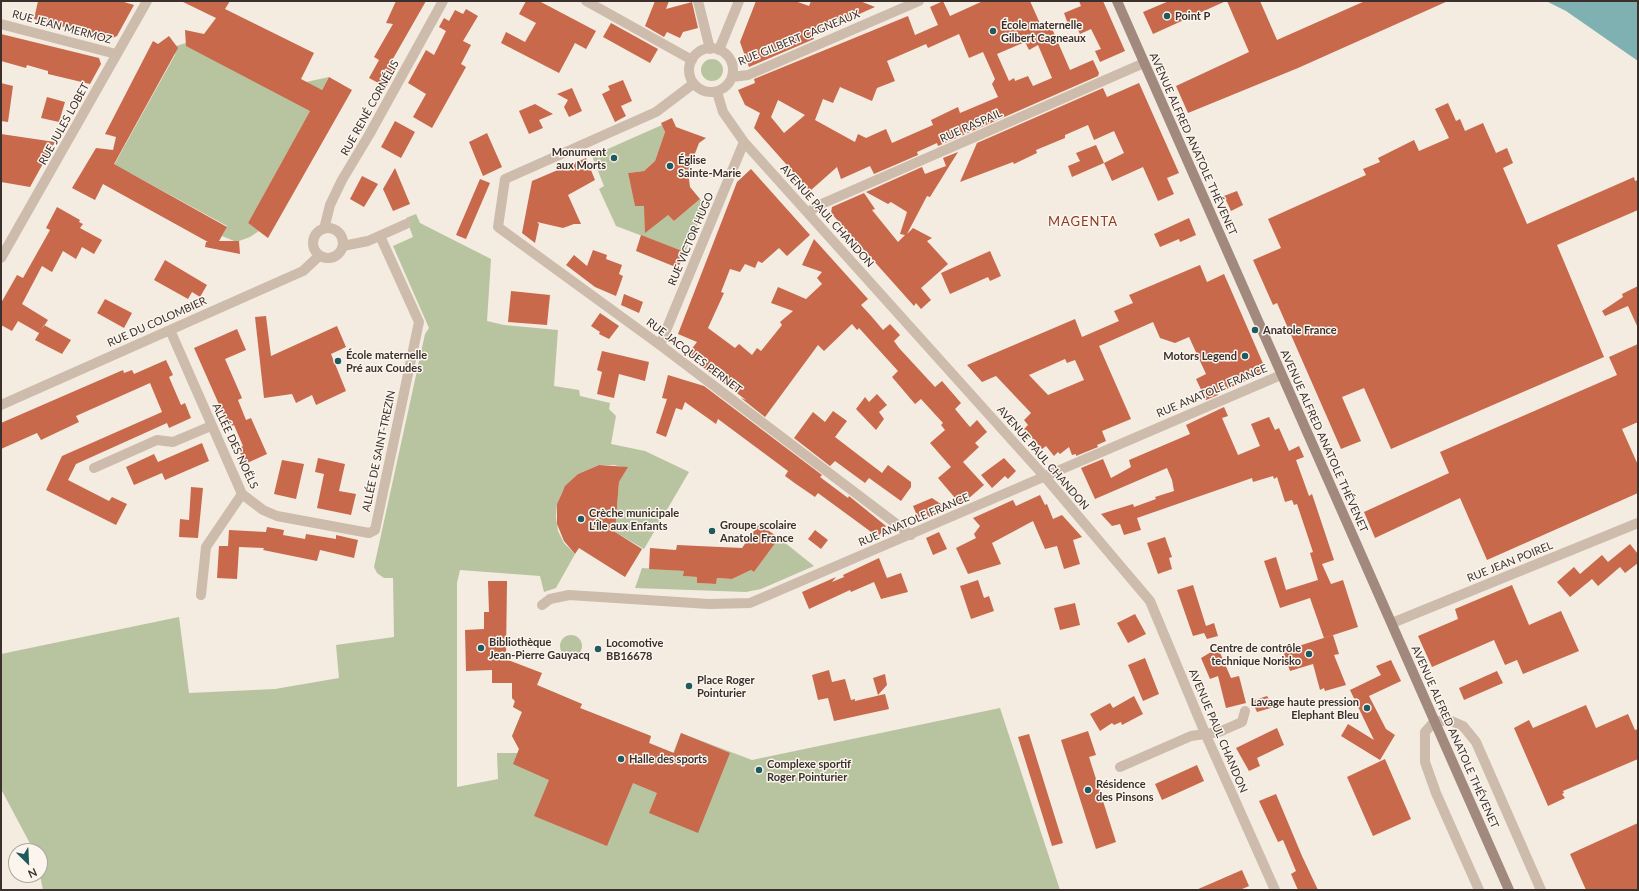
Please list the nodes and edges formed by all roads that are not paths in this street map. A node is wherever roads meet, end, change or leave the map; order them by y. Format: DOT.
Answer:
graph roads {
  1 [pos="147,1"];
  2 [pos="443,1"];
  3 [pos="586,1"];
  4 [pos="698,1"];
  5 [pos="739,1"];
  6 [pos="919,1"];
  7 [pos="1117,1"];
  8 [pos="1,24"];
  9 [pos="715,49"];
  10 [pos="116,54"];
  11 [pos="692,60"];
  12 [pos="1144,64"];
  13 [pos="732,77"];
  14 [pos="693,84"];
  15 [pos="717,92"];
  16 [pos="744,142"];
  17 [pos="808,213"];
  18 [pos="406,224"];
  19 [pos="324,229"];
  20 [pos="380,236"];
  21 [pos="343,246"];
  22 [pos="319,256"];
  23 [pos="1,258"];
  24 [pos="170,330"];
  25 [pos="660,345"];
  26 [pos="1281,375"];
  27 [pos="1,405"];
  28 [pos="212,426"];
  29 [pos="94,468"];
  30 [pos="1045,477"];
  31 [pos="242,494"];
  32 [pos="1638,523"];
  33 [pos="369,533"];
  34 [pos="912,535"];
  35 [pos="202,595"];
  36 [pos="542,605"];
  37 [pos="1392,623"];
  38 [pos="1245,711"];
  39 [pos="1434,722"];
  40 [pos="1205,733"];
  41 [pos="1120,767"];
  42 [pos="1275,890"];
  43 [pos="1479,890"];
  44 [pos="1509,890"];
  45 [pos="1540,890"];
  1 -- 10 [label="street, RUE JULES LOBET"];
  2 -- 19 [label="street, RUE RENÉ CORNÉLIS"];
  3 -- 11 [label="street"];
  4 -- 9 [label="street"];
  5 -- 9 [label="street"];
  6 -- 13 [label="street, RUE GILBERT CAGNEAUX"];
  7 -- 12 [label="main road, AVENUE ALFRED ANATOLE THÉVENET"];
  8 -- 10 [label="street, RUE JEAN MERMOZ"];
  9 -- 11 [label="street"];
  9 -- 13 [label="street"];
  10 -- 23 [label="street, RUE JULES LOBET"];
  11 -- 14 [label="street"];
  12 -- 17 [label="street, RUE RASPAIL"];
  12 -- 26 [label="main road, AVENUE ALFRED ANATOLE THÉVENET"];
  13 -- 15 [label="street"];
  14 -- 15 [label="street"];
  14 -- 25 [label="street, RUE JACQUES PERNET"];
  15 -- 16 [label="street, AVENUE PAUL CHANDON"];
  16 -- 17 [label="street, AVENUE PAUL CHANDON"];
  16 -- 25 [label="street, RUE VICTOR HUGO"];
  17 -- 30 [label="street, AVENUE PAUL CHANDON"];
  18 -- 20 [label="street"];
  19 -- 21 [label="street"];
  19 -- 22 [label="street"];
  20 -- 21 [label="street"];
  20 -- 33 [label="street, ALLÉE DE SAINT-TREZIN"];
  21 -- 22 [label="street"];
  22 -- 24 [label="street, RUE DU COLOMBIER"];
  24 -- 27 [label="street, RUE DU COLOMBIER"];
  24 -- 28 [label="street, ALLÉE DES NOËLS"];
  25 -- 34 [label="street, RUE JACQUES PERNET"];
  26 -- 30 [label="street, RUE ANATOLE FRANCE"];
  26 -- 37 [label="main road, AVENUE ALFRED ANATOLE THÉVENET"];
  28 -- 29 [label="street"];
  28 -- 31 [label="street, ALLÉE DES NOËLS"];
  30 -- 34 [label="street, RUE ANATOLE FRANCE"];
  30 -- 40 [label="street, AVENUE PAUL CHANDON"];
  31 -- 33 [label="street, ALLÉE DES NOËLS"];
  31 -- 35 [label="street"];
  32 -- 37 [label="street, RUE JEAN POIREL"];
  34 -- 36 [label="street, RUE ANATOLE FRANCE"];
  37 -- 39 [label="main road, AVENUE ALFRED ANATOLE THÉVENET"];
  38 -- 40 [label="street"];
  39 -- 43 [label="street"];
  39 -- 44 [label="main road, AVENUE ALFRED ANATOLE THÉVENET"];
  39 -- 45 [label="street"];
  40 -- 41 [label="street"];
  40 -- 42 [label="street, AVENUE PAUL CHANDON"];
}
